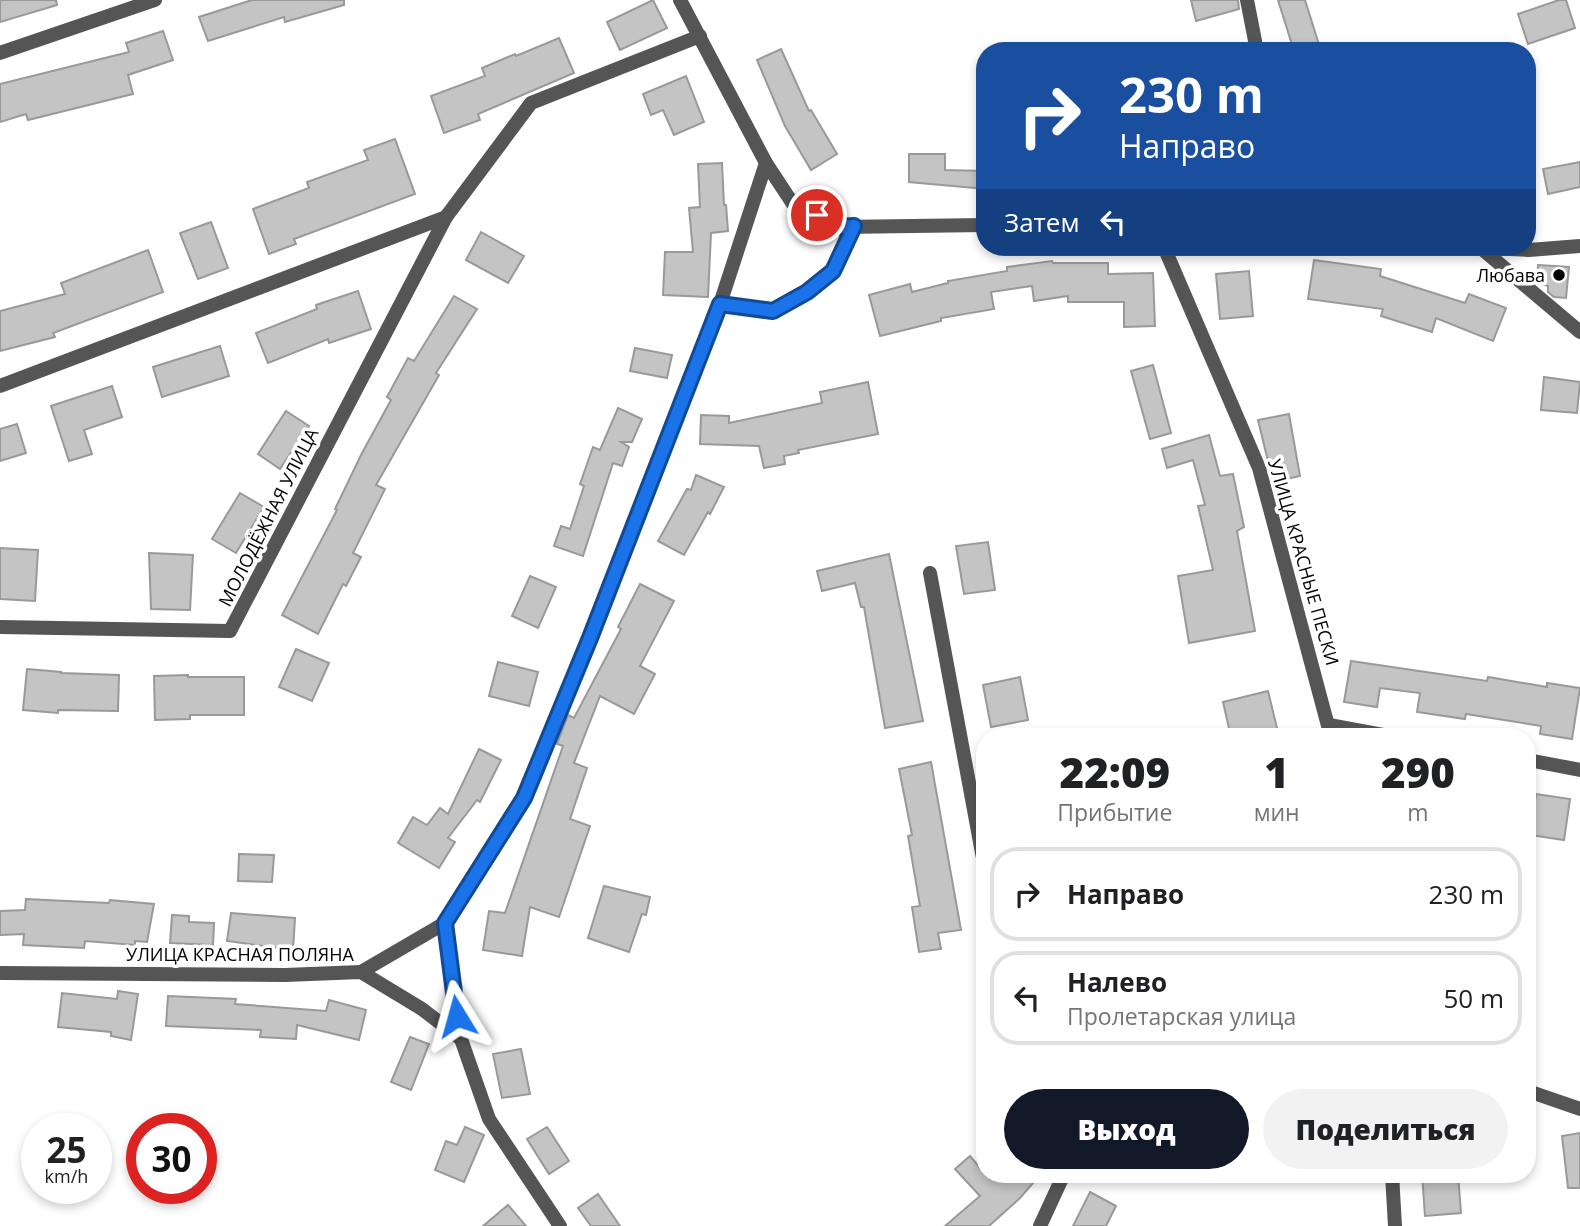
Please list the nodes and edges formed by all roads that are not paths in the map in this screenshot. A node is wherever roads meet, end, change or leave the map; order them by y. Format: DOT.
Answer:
graph roads {
  1 [pos="155,0"];
  2 [pos="680,0"];
  3 [pos="1247,0"];
  4 [pos="700,36"];
  5 [pos="1255,42"];
  6 [pos="0,53"];
  7 [pos="766,163"];
  8 [pos="446,217"];
  9 [pos="976,225"];
  10 [pos="854,226"];
  11 [pos="1580,246"];
  12 [pos="1536,249"];
  13 [pos="1168,256"];
  14 [pos="1486,256"];
  15 [pos="720,304"];
  16 [pos="1580,332"];
  17 [pos="0,386"];
  18 [pos="930,573"];
  19 [pos="0,627"];
  20 [pos="1329,728"];
  21 [pos="1536,762"];
  22 [pos="1580,770"];
  23 [pos="976,821"];
  24 [pos="445,923"];
  25 [pos="361,972"];
  26 [pos="0,973"];
  27 [pos="461,1039"];
  28 [pos="1536,1094"];
  29 [pos="1580,1109"];
  30 [pos="1060,1183"];
  31 [pos="1393,1183"];
  32 [pos="560,1226"];
  33 [pos="1041,1226"];
  34 [pos="1395,1226"];
  1 -- 6 [label="street"];
  2 -- 4 [label="street"];
  3 -- 5 [label="street"];
  4 -- 7 [label="street"];
  4 -- 8 [label="street, МОЛОДЁЖНАЯ УЛИЦА"];
  7 -- 10 [label="street"];
  7 -- 15 [label="street"];
  8 -- 17 [label="street"];
  8 -- 19 [label="street, МОЛОДЁЖНАЯ УЛИЦА"];
  9 -- 10 [label="street"];
  10 -- 15 [label="lane"];
  11 -- 12 [label="street"];
  13 -- 20 [label="street, УЛИЦА КРАСНЫЕ ПЕСКИ"];
  14 -- 16 [label="street"];
  15 -- 24 [label="street"];
  18 -- 23 [label="street"];
  21 -- 22 [label="street"];
  24 -- 25 [label="street"];
  24 -- 27 [label="street"];
  25 -- 26 [label="street, УЛИЦА КРАСНАЯ ПОЛЯНА"];
  25 -- 27 [label="street, УЛИЦА КРАСНАЯ ПОЛЯНА"];
  27 -- 32 [label="street"];
  28 -- 29 [label="street"];
  30 -- 33 [label="street"];
  31 -- 34 [label="street"];
}
